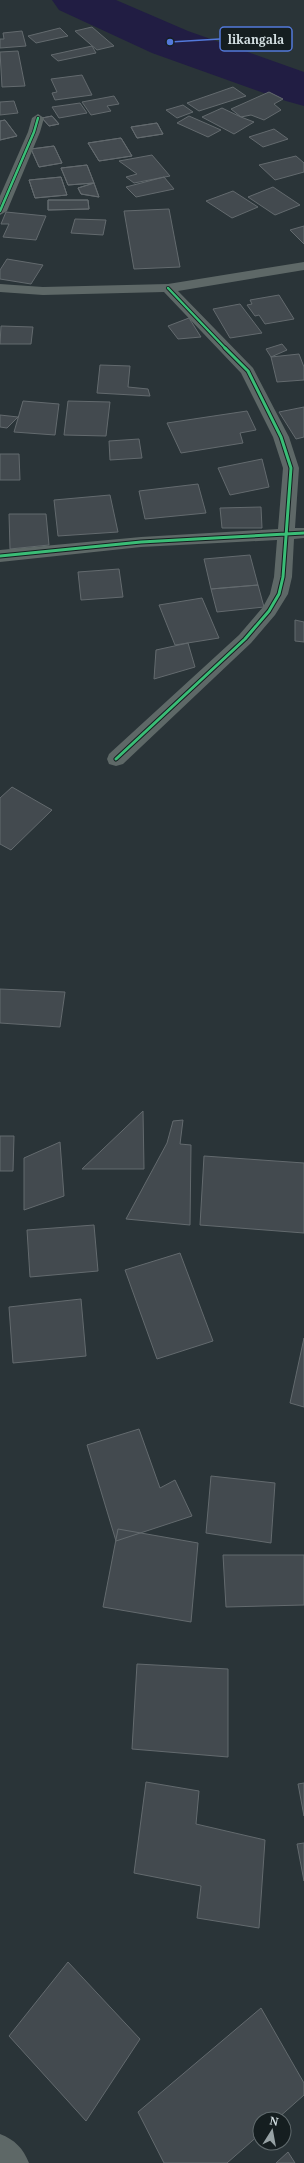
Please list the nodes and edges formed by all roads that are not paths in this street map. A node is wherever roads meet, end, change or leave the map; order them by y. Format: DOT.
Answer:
graph roads {
  1 [pos="38,118"];
  2 [pos="0,211"];
  3 [pos="304,266"];
  4 [pos="0,288"];
  5 [pos="168,288"];
  6 [pos="304,533"];
  7 [pos="285,534"];
  8 [pos="0,556"];
  9 [pos="116,759"];
  10 [pos="0,2150"];
  11 [pos="13,2163"];
  1 -- 2 [label="street"];
  3 -- 5 [label="street"];
  4 -- 5 [label="street"];
  5 -- 7 [label="street"];
  6 -- 7 [label="street"];
  7 -- 8 [label="street"];
  7 -- 9 [label="street"];
  10 -- 11 [label="street"];
}
